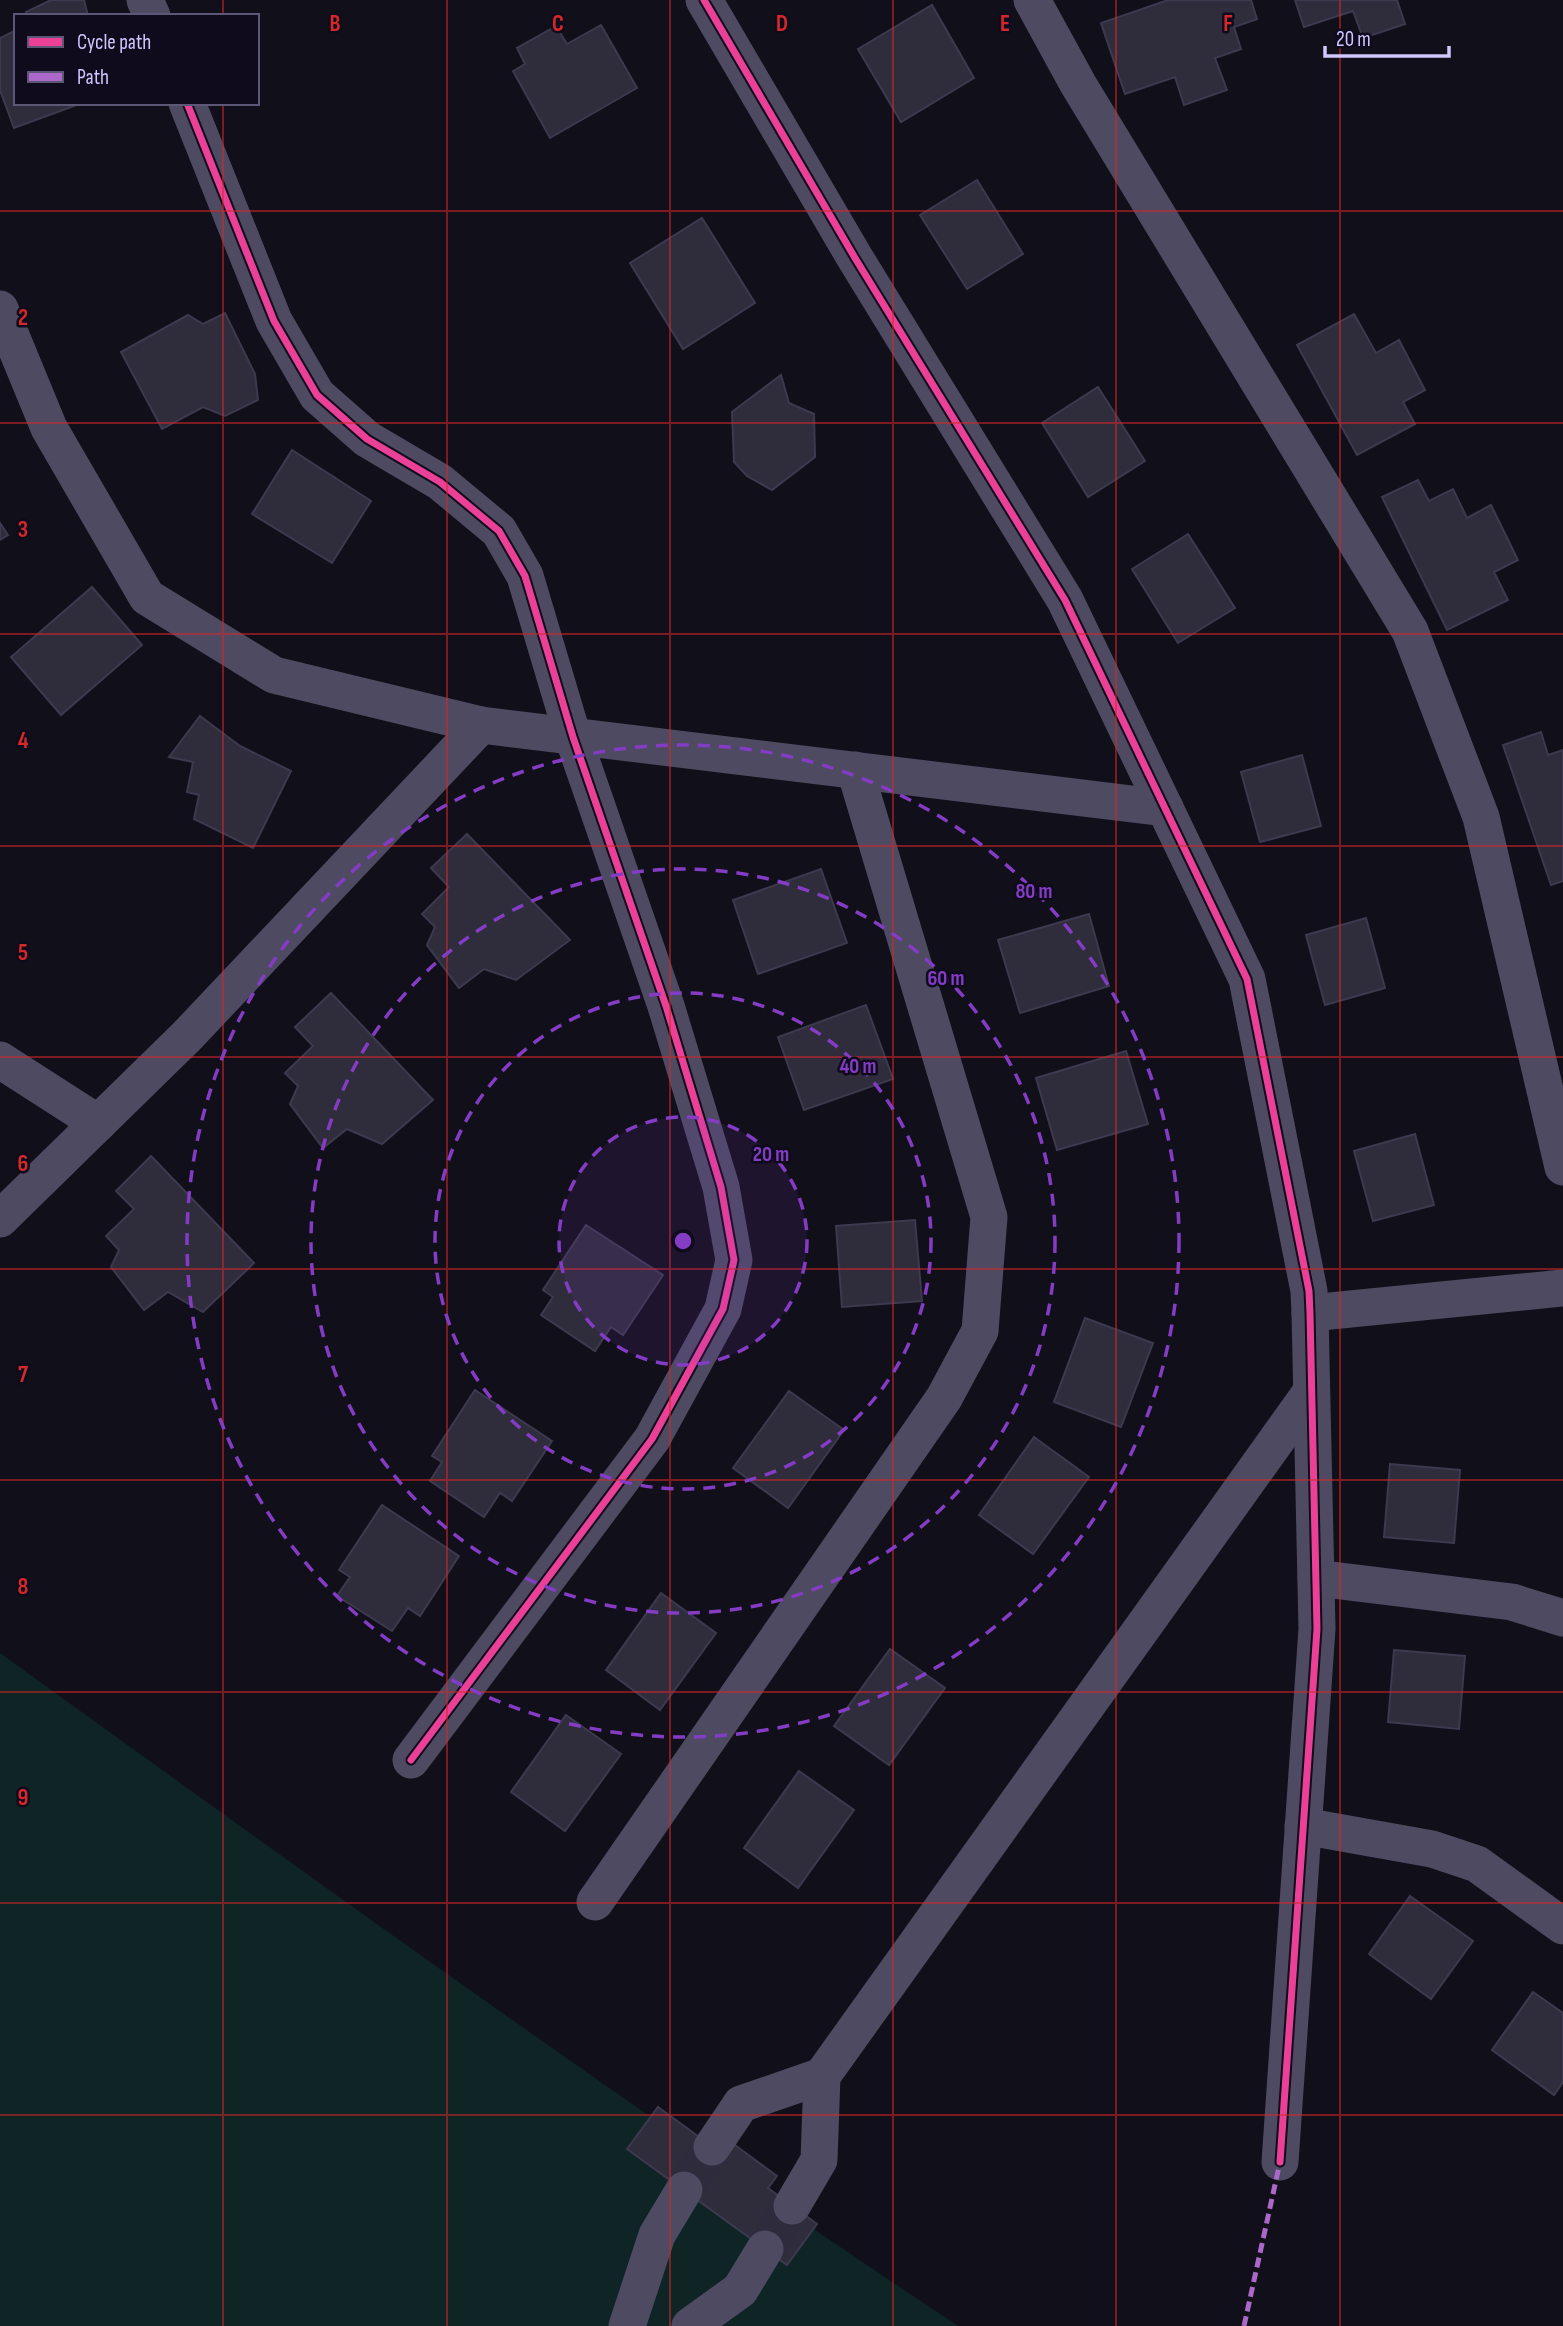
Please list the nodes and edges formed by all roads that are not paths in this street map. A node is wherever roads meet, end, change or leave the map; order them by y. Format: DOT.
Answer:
graph roads {
  1 [pos="704,0"];
  2 [pos="1032,0"];
  3 [pos="188,105"];
  4 [pos="0,309"];
  5 [pos="481,725"];
  6 [pos="573,737"];
  7 [pos="855,770"];
  8 [pos="1165,808"];
  9 [pos="0,1060"];
  10 [pos="98,1123"];
  11 [pos="1563,1167"];
  12 [pos="0,1219"];
  13 [pos="1563,1288"];
  14 [pos="1310,1313"];
  15 [pos="1311,1392"];
  16 [pos="1316,1578"];
  17 [pos="1563,1618"];
  18 [pos="411,1760"];
  19 [pos="1303,1826"];
  20 [pos="595,1902"];
  21 [pos="1563,1926"];
  22 [pos="822,2076"];
  23 [pos="712,2147"];
  24 [pos="1280,2162"];
  25 [pos="684,2190"];
  26 [pos="792,2206"];
  27 [pos="765,2249"];
  28 [pos="627,2326"];
  29 [pos="690,2326"];
  1 -- 8 [label="street"];
  2 -- 11 [label="street"];
  3 -- 6 [label="street"];
  4 -- 5 [label="street"];
  5 -- 6 [label="street"];
  5 -- 10 [label="street"];
  6 -- 7 [label="street"];
  6 -- 18 [label="street"];
  7 -- 8 [label="street"];
  7 -- 20 [label="street"];
  8 -- 14 [label="street"];
  9 -- 10 [label="street"];
  10 -- 12 [label="street"];
  13 -- 14 [label="street"];
  14 -- 15 [label="street"];
  15 -- 16 [label="street"];
  15 -- 22 [label="street"];
  16 -- 17 [label="street"];
  16 -- 19 [label="street"];
  19 -- 21 [label="street"];
  19 -- 24 [label="street"];
  22 -- 23 [label="street"];
  22 -- 26 [label="street"];
  25 -- 28 [label="street"];
  27 -- 29 [label="street"];
}
